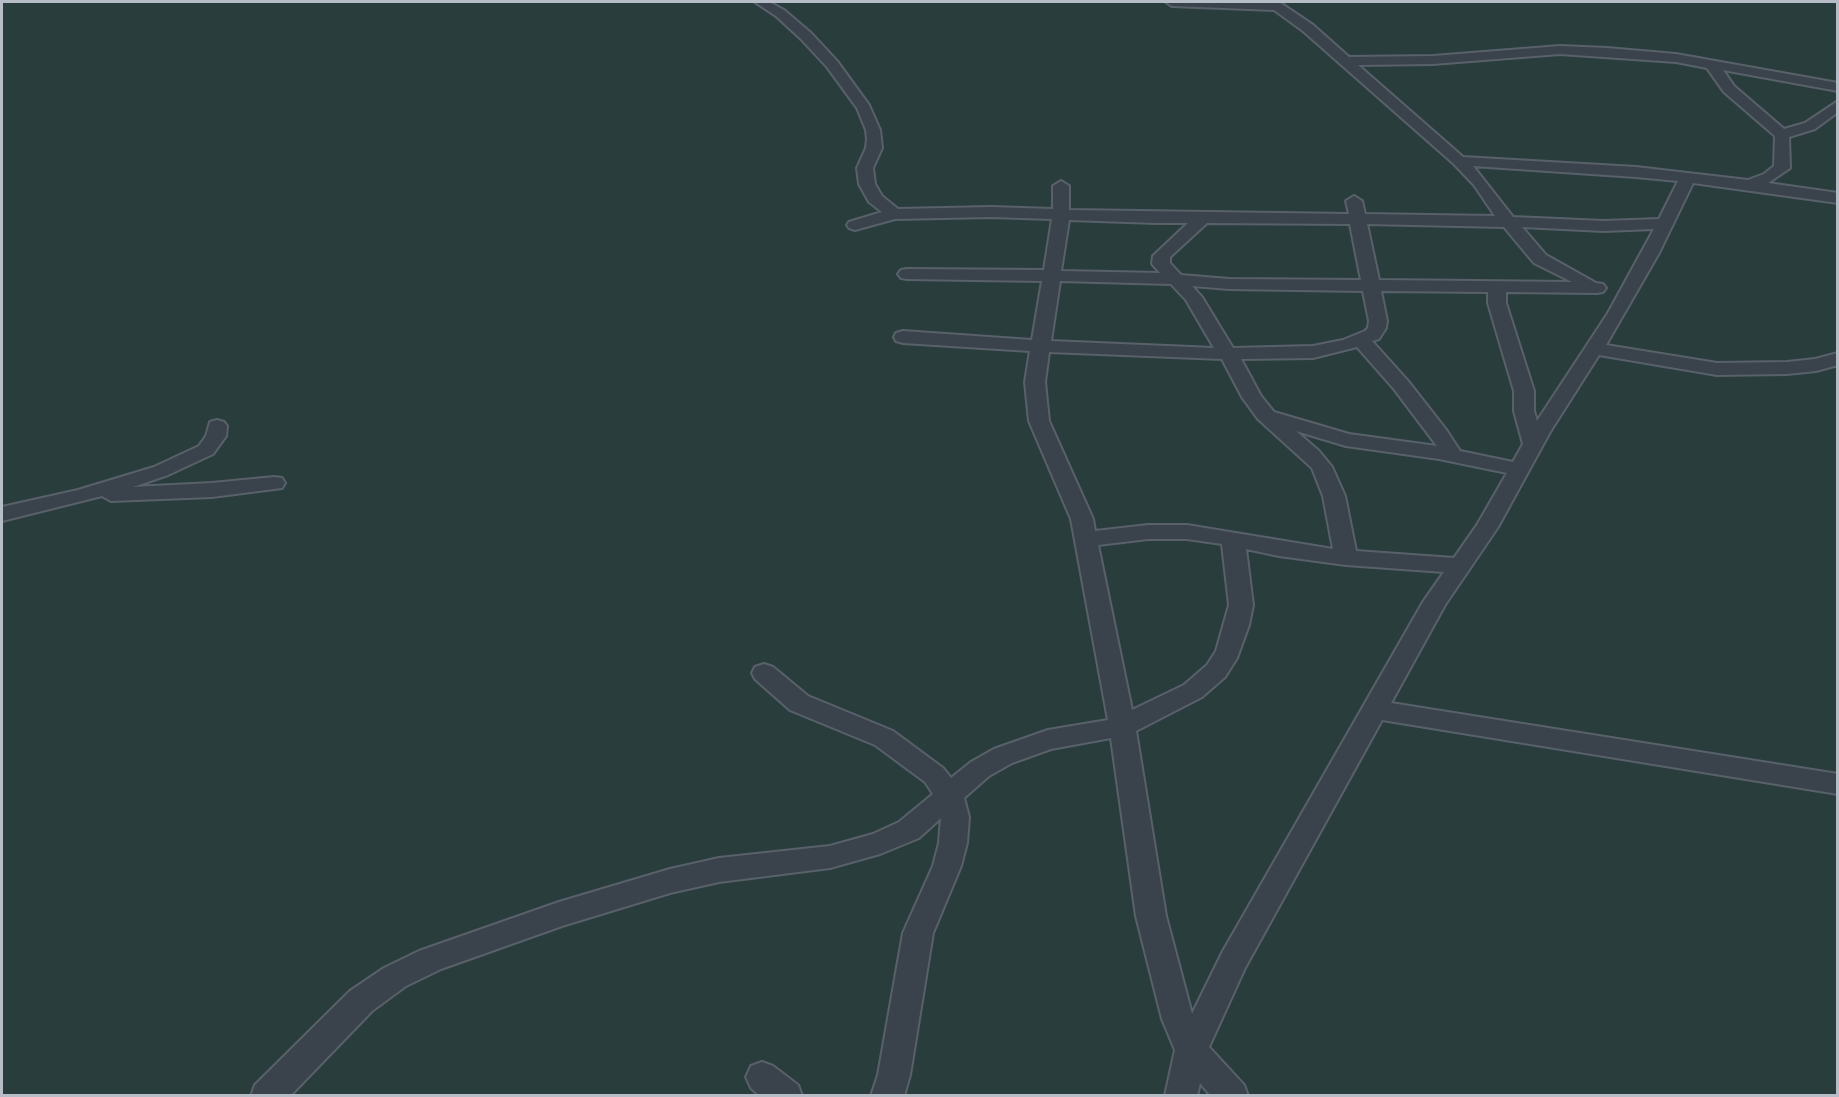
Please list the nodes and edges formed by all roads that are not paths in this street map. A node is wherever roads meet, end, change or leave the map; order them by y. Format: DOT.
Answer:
graph roads {
  1 [pos="761,2"];
  2 [pos="1172,2"];
  3 [pos="1274,4"];
  4 [pos="1345,61"];
  5 [pos="1711,64"];
  6 [pos="1838,87"];
  7 [pos="1838,105"];
  8 [pos="1782,135"];
  9 [pos="1459,161"];
  10 [pos="1688,177"];
  11 [pos="1750,185"];
  12 [pos="1061,186"];
  13 [pos="1838,198"];
  14 [pos="1356,211"];
  15 [pos="894,214"];
  16 [pos="1062,216"];
  17 [pos="1202,219"];
  18 [pos="1508,221"];
  19 [pos="1666,224"];
  20 [pos="855,225"];
  21 [pos="907,273"];
  22 [pos="1051,275"];
  23 [pos="1174,279"];
  24 [pos="1371,284"];
  25 [pos="1497,286"];
  26 [pos="1597,288"];
  27 [pos="1625,298"];
  28 [pos="903,337"];
  29 [pos="1361,340"];
  30 [pos="1040,345"];
  31 [pos="1595,349"];
  32 [pos="1228,354"];
  33 [pos="1838,359"];
  34 [pos="1265,415"];
  35 [pos="217,426"];
  36 [pos="1533,443"];
  37 [pos="1452,455"];
  38 [pos="1519,469"];
  39 [pos="274,483"];
  40 [pos="83,495"];
  41 [pos="2,514"];
  42 [pos="1233,538"];
  43 [pos="1087,539"];
  44 [pos="1346,558"];
  45 [pos="1460,566"];
  46 [pos="764,672"];
  47 [pos="1376,710"];
  48 [pos="1122,727"];
  49 [pos="1838,784"];
  50 [pos="950,797"];
  51 [pos="1191,1050"];
  52 [pos="267,1095"];
  53 [pos="887,1095"];
  54 [pos="1181,1095"];
  55 [pos="1232,1095"];
  1 -- 15 [label="street"];
  2 -- 3 [label="street"];
  3 -- 4 [label="street"];
  4 -- 5 [label="street"];
  4 -- 9 [label="street"];
  5 -- 6 [label="street"];
  5 -- 8 [label="street"];
  7 -- 8 [label="street"];
  8 -- 11 [label="street"];
  9 -- 10 [label="street"];
  9 -- 18 [label="street"];
  10 -- 11 [label="street"];
  10 -- 19 [label="street"];
  11 -- 13 [label="street"];
  12 -- 16 [label="street"];
  14 -- 17 [label="street"];
  14 -- 18 [label="street"];
  14 -- 24 [label="street"];
  15 -- 16 [label="street"];
  15 -- 20 [label="street"];
  16 -- 17 [label="street"];
  16 -- 22 [label="street"];
  17 -- 23 [label="street"];
  18 -- 19 [label="street"];
  18 -- 26 [label="street"];
  19 -- 27 [label="street"];
  21 -- 22 [label="street"];
  22 -- 23 [label="street"];
  22 -- 30 [label="street"];
  23 -- 24 [label="street"];
  23 -- 32 [label="street"];
  24 -- 25 [label="street"];
  24 -- 29 [label="street"];
  25 -- 26 [label="street"];
  25 -- 36 [label="street"];
  26 -- 27 [label="street"];
  27 -- 31 [label="street"];
  28 -- 30 [label="street"];
  29 -- 32 [label="street"];
  29 -- 37 [label="street"];
  30 -- 32 [label="street"];
  30 -- 43 [label="street"];
  31 -- 33 [label="street"];
  31 -- 36 [label="street"];
  32 -- 34 [label="street"];
  34 -- 37 [label="street"];
  34 -- 44 [label="street"];
  35 -- 40 [label="street"];
  36 -- 38 [label="street"];
  37 -- 38 [label="street"];
  38 -- 45 [label="street"];
  39 -- 40 [label="street"];
  40 -- 41 [label="street"];
  42 -- 43 [label="street"];
  42 -- 44 [label="street"];
  42 -- 48 [label="street"];
  43 -- 48 [label="street"];
  44 -- 45 [label="street"];
  45 -- 47 [label="street"];
  46 -- 50 [label="street"];
  47 -- 49 [label="street"];
  47 -- 51 [label="street"];
  48 -- 50 [label="street"];
  48 -- 51 [label="street"];
  50 -- 52 [label="street"];
  50 -- 53 [label="street"];
  51 -- 54 [label="street"];
  51 -- 55 [label="street"];
}
